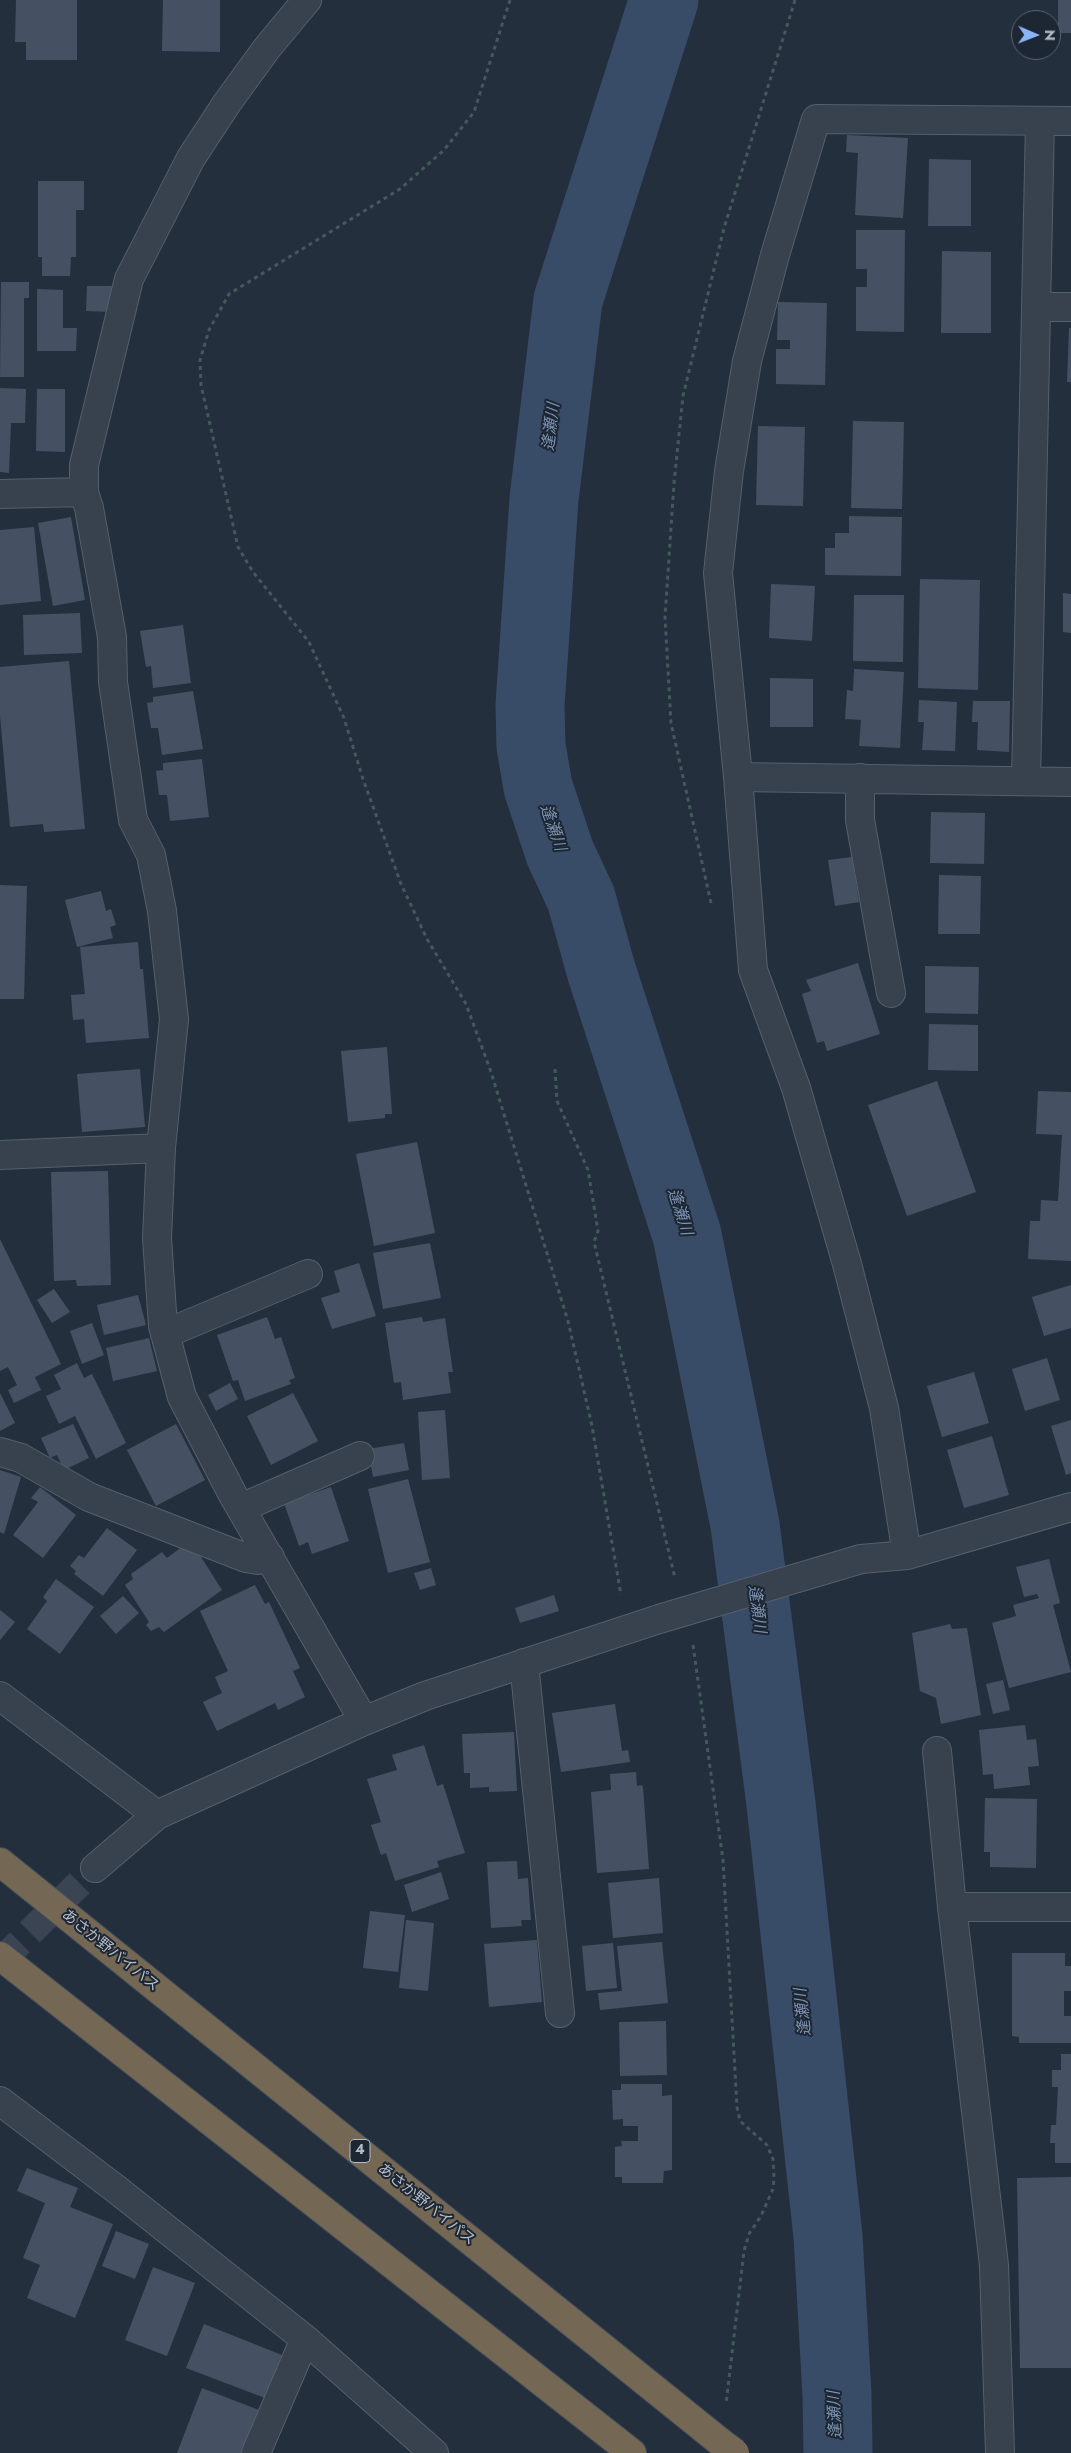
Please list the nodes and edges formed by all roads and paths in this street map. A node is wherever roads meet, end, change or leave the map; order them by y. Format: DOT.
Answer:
graph roads {
  1 [pos="307,0"];
  2 [pos="510,0"];
  3 [pos="794,0"];
  4 [pos="1040,121"];
  5 [pos="1071,121"];
  6 [pos="1036,307"];
  7 [pos="1071,307"];
  8 [pos="84,492"];
  9 [pos="0,494"];
  10 [pos="738,777"];
  11 [pos="860,778"];
  12 [pos="1026,781"];
  13 [pos="1071,782"];
  14 [pos="713,910"];
  15 [pos="891,993"];
  16 [pos="555,1069"];
  17 [pos="161,1148"];
  18 [pos="0,1155"];
  19 [pos="308,1274"];
  20 [pos="165,1334"];
  21 [pos="0,1452"];
  22 [pos="360,1456"];
  23 [pos="1071,1507"];
  24 [pos="241,1508"];
  25 [pos="907,1555"];
  26 [pos="270,1557"];
  27 [pos="675,1581"];
  28 [pos="622,1604"];
  29 [pos="690,1636"];
  30 [pos="524,1663"];
  31 [pos="0,1696"];
  32 [pos="364,1721"];
  33 [pos="936,1752"];
  34 [pos="157,1815"];
  35 [pos="0,1862"];
  36 [pos="95,1868"];
  37 [pos="952,1907"];
  38 [pos="1071,1907"];
  39 [pos="0,1956"];
  40 [pos="560,2013"];
  41 [pos="0,2101"];
  42 [pos="305,2339"];
  43 [pos="725,2406"];
  44 [pos="727,2447"];
  45 [pos="256,2453"];
  46 [pos="434,2453"];
  47 [pos="632,2453"];
  48 [pos="1000,2453"];
  1 -- 8 [label="street"];
  2 -- 28 [label="path"];
  3 -- 14 [label="path"];
  4 -- 5 [label="street"];
  4 -- 6 [label="street"];
  4 -- 10 [label="street"];
  6 -- 7 [label="street"];
  6 -- 12 [label="street"];
  8 -- 9 [label="street"];
  8 -- 17 [label="street"];
  10 -- 11 [label="street"];
  10 -- 25 [label="street"];
  11 -- 12 [label="street"];
  11 -- 15 [label="street"];
  12 -- 13 [label="street"];
  16 -- 27 [label="path"];
  17 -- 18 [label="street"];
  17 -- 20 [label="street"];
  19 -- 20 [label="street"];
  20 -- 24 [label="street"];
  21 -- 26 [label="street"];
  22 -- 24 [label="street"];
  23 -- 25 [label="street"];
  24 -- 26 [label="street"];
  25 -- 30 [label="street, bridge"];
  26 -- 32 [label="street"];
  29 -- 43 [label="path"];
  30 -- 32 [label="street"];
  30 -- 40 [label="street"];
  31 -- 34 [label="street"];
  32 -- 34 [label="street"];
  33 -- 37 [label="street"];
  34 -- 36 [label="street"];
  35 -- 44 [label="highway, あさか野バイパス / 4"];
  37 -- 38 [label="street"];
  37 -- 48 [label="street"];
  39 -- 47 [label="highway"];
  41 -- 42 [label="street"];
  42 -- 45 [label="street"];
  42 -- 46 [label="street"];
}
